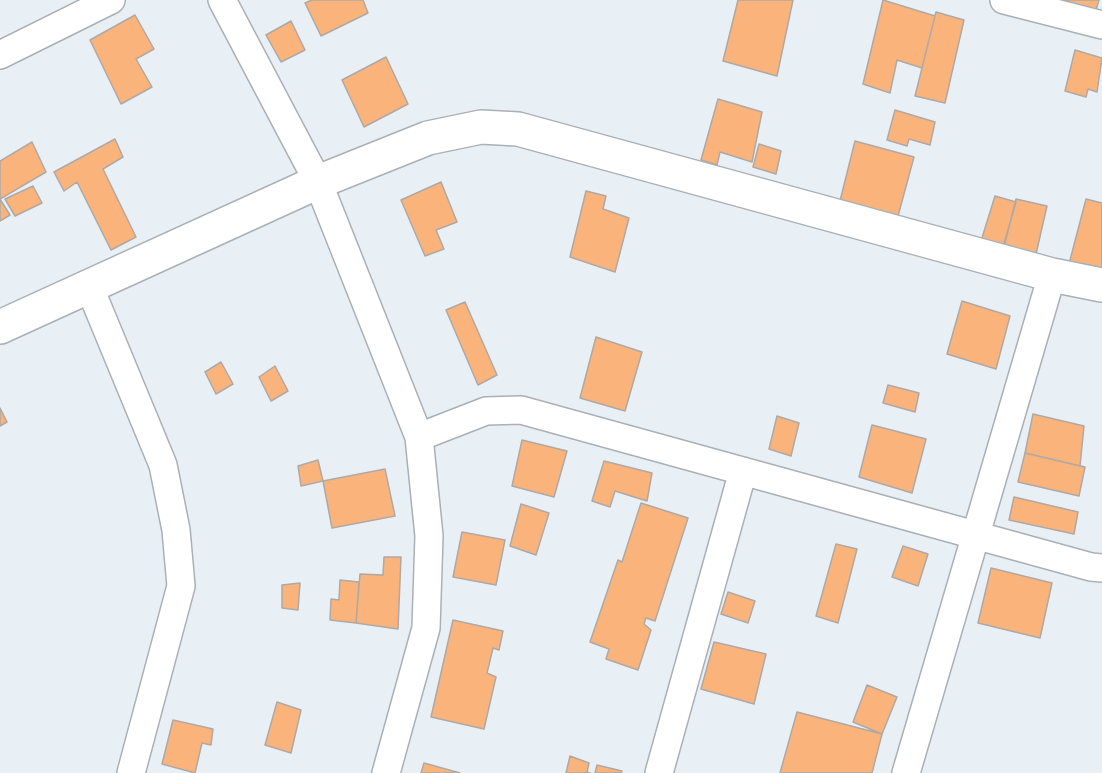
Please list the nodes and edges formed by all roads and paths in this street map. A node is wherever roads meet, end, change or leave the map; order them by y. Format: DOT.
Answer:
graph roads {
  1 [pos="111,0"];
  2 [pos="222,0"];
  3 [pos="1004,0"];
  4 [pos="1102,25"];
  5 [pos="0,55"];
  6 [pos="318,182"];
  7 [pos="1052,275"];
  8 [pos="1102,285"];
  9 [pos="89,286"];
  10 [pos="0,327"];
  11 [pos="419,437"];
  12 [pos="743,471"];
  13 [pos="977,535"];
  14 [pos="1102,568"];
  15 [pos="131,773"];
  16 [pos="386,773"];
  17 [pos="659,773"];
  18 [pos="906,773"];
  1 -- 5 [label="street"];
  2 -- 6 [label="street"];
  3 -- 4 [label="street"];
  6 -- 7 [label="street"];
  6 -- 9 [label="street"];
  6 -- 11 [label="street"];
  7 -- 8 [label="street"];
  7 -- 13 [label="street"];
  9 -- 10 [label="street"];
  9 -- 15 [label="street"];
  11 -- 12 [label="street"];
  11 -- 16 [label="street"];
  12 -- 13 [label="street"];
  12 -- 17 [label="street"];
  13 -- 14 [label="street"];
  13 -- 18 [label="street"];
}
